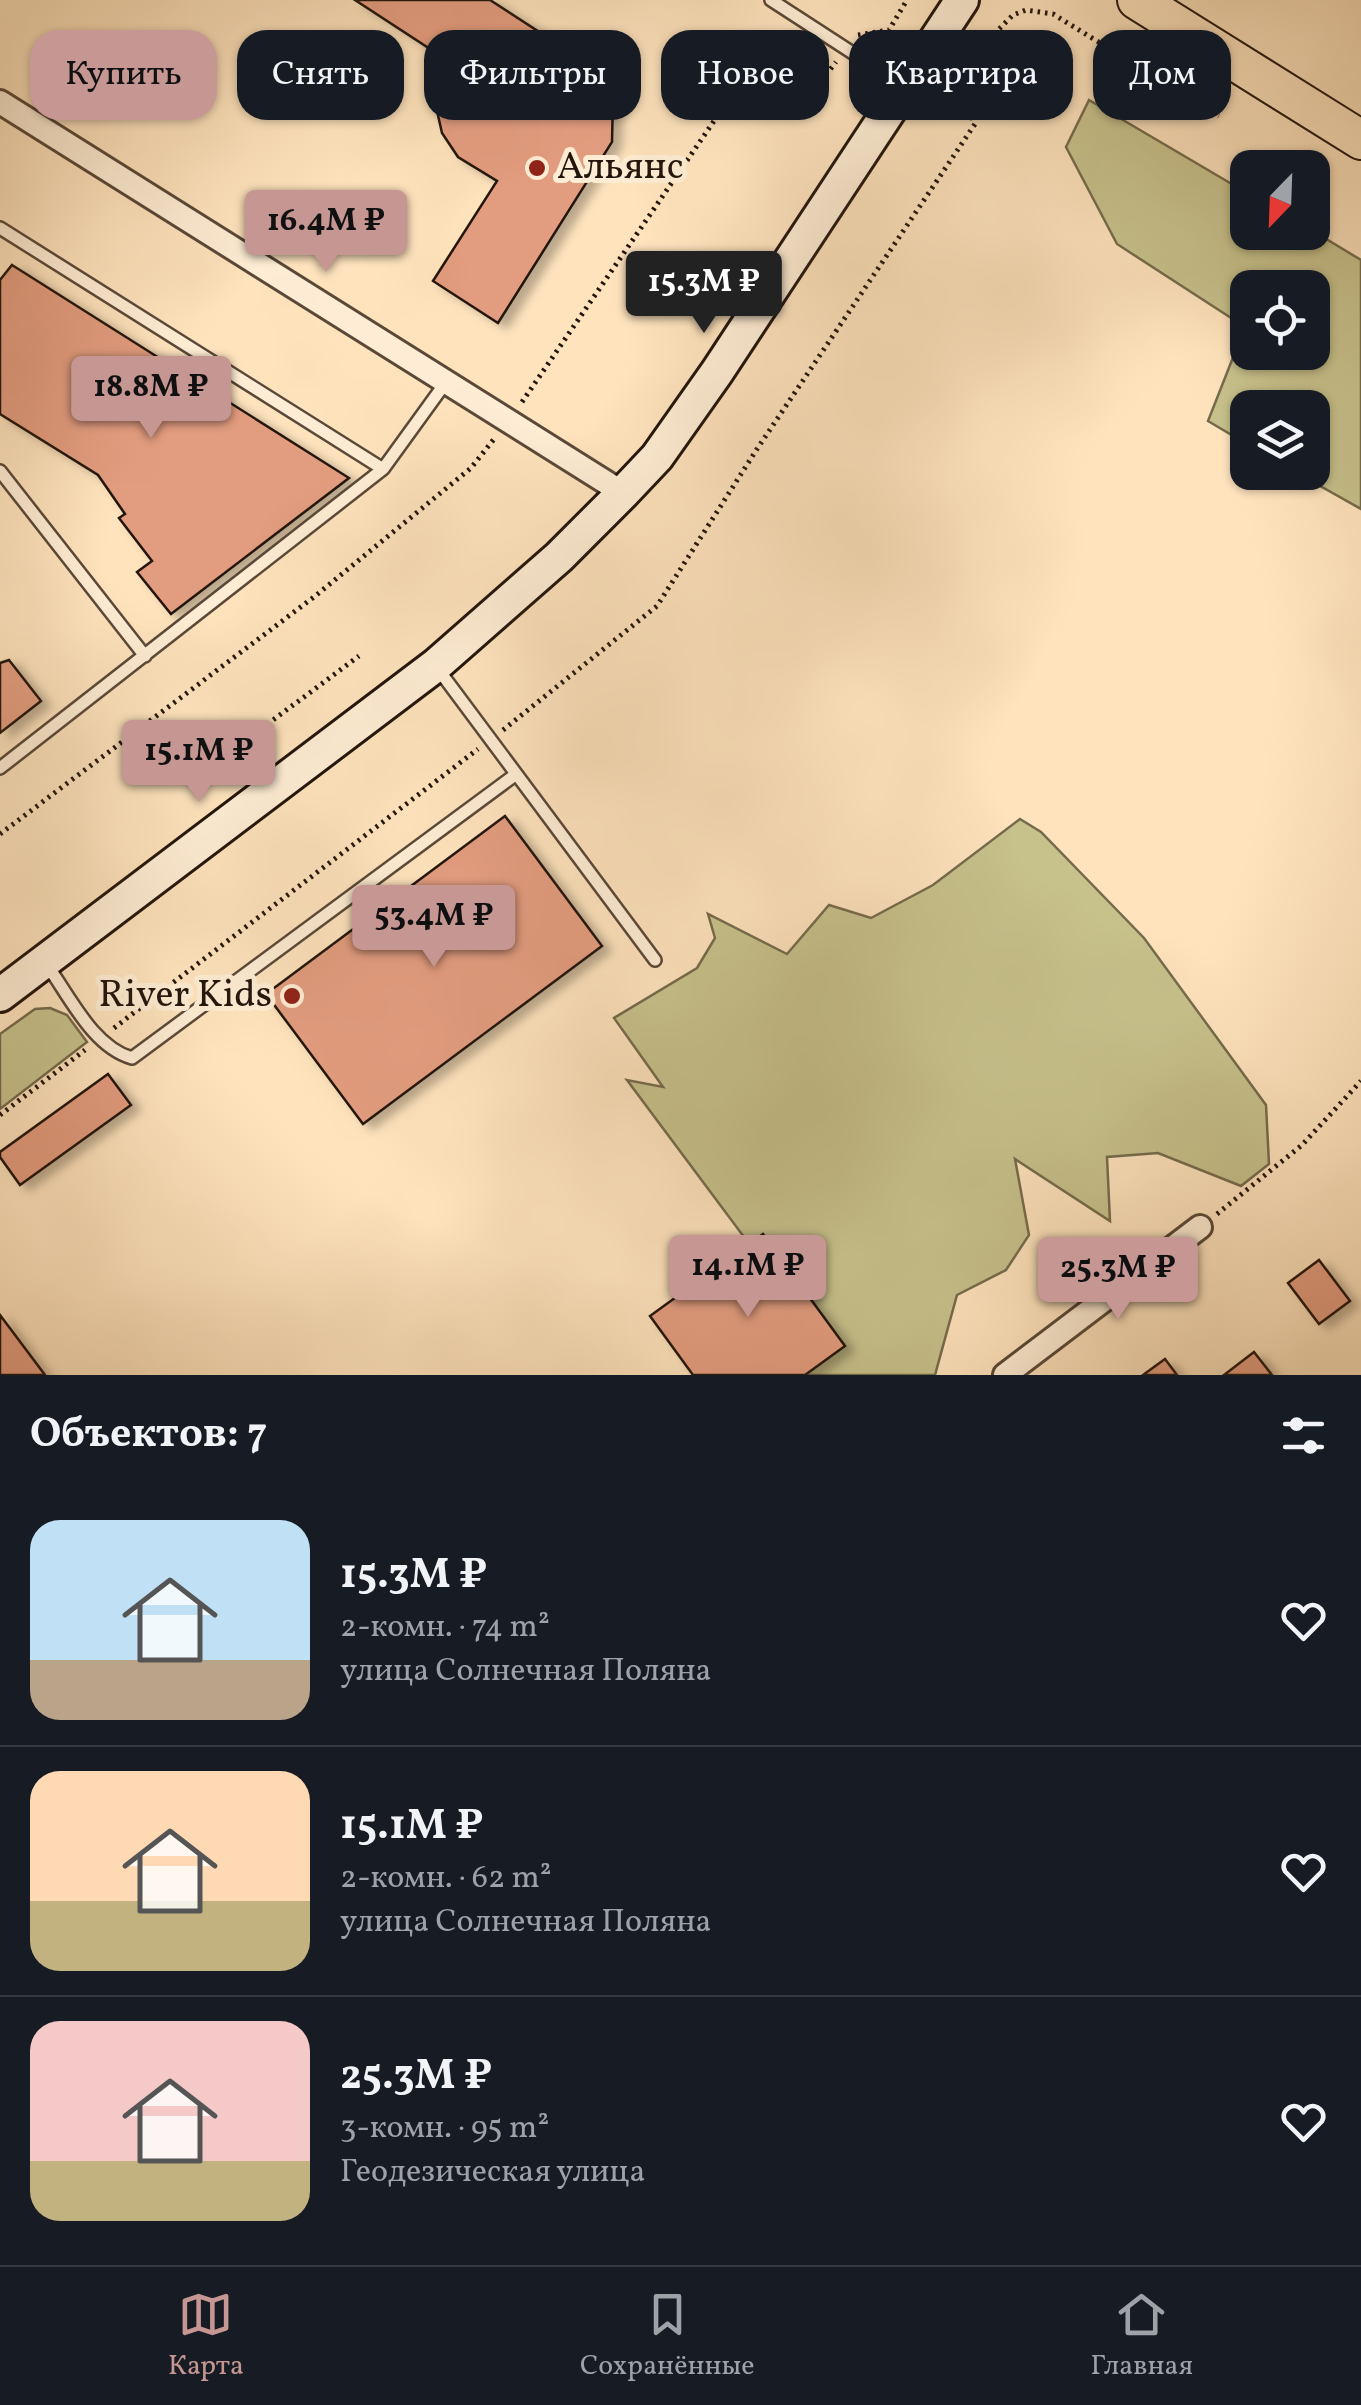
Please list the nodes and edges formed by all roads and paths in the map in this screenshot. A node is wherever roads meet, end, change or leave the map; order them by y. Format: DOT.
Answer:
graph roads {
  1 [pos="771,0"];
  2 [pos="907,0"];
  3 [pos="962,0"];
  4 [pos="1138,0"];
  5 [pos="943,30"];
  6 [pos="1093,39"];
  7 [pos="846,48"];
  8 [pos="849,50"];
  9 [pos="0,102"];
  10 [pos="884,120"];
  11 [pos="1361,140"];
  12 [pos="0,228"];
  13 [pos="446,382"];
  14 [pos="508,421"];
  15 [pos="383,468"];
  16 [pos="0,472"];
  17 [pos="623,493"];
  18 [pos="145,656"];
  19 [pos="359,656"];
  20 [pos="436,665"];
  21 [pos="142,727"];
  22 [pos="490,740"];
  23 [pos="0,768"];
  24 [pos="515,775"];
  25 [pos="0,834"];
  26 [pos="655,960"];
  27 [pos="44,961"];
  28 [pos="0,995"];
  29 [pos="100,1039"];
  30 [pos="1361,1081"];
  31 [pos="0,1114"];
  32 [pos="1200,1227"];
  33 [pos="1005,1375"];
  1 -- 7 [label="lane"];
  2 -- 7 [label="path"];
  3 -- 5 [label="street"];
  4 -- 11 [label="main road"];
  6 -- 22 [label="path"];
  7 -- 8 [label="lane"];
  7 -- 14 [label="path"];
  9 -- 13 [label="street"];
  10 -- 17 [label="street"];
  12 -- 15 [label="lane"];
  13 -- 14 [label="street"];
  13 -- 15 [label="lane"];
  14 -- 17 [label="street"];
  14 -- 21 [label="path"];
  15 -- 18 [label="lane"];
  16 -- 18 [label="lane"];
  17 -- 20 [label="street"];
  18 -- 23 [label="lane"];
  19 -- 21 [label="path"];
  20 -- 22 [label="lane"];
  20 -- 27 [label="street"];
  21 -- 25 [label="path"];
  22 -- 24 [label="lane"];
  22 -- 29 [label="path"];
  24 -- 26 [label="lane"];
  24 -- 29 [label="lane"];
  27 -- 28 [label="street"];
  27 -- 29 [label="lane"];
  29 -- 31 [label="path"];
  30 -- 32 [label="path"];
  32 -- 33 [label="street"];
}
